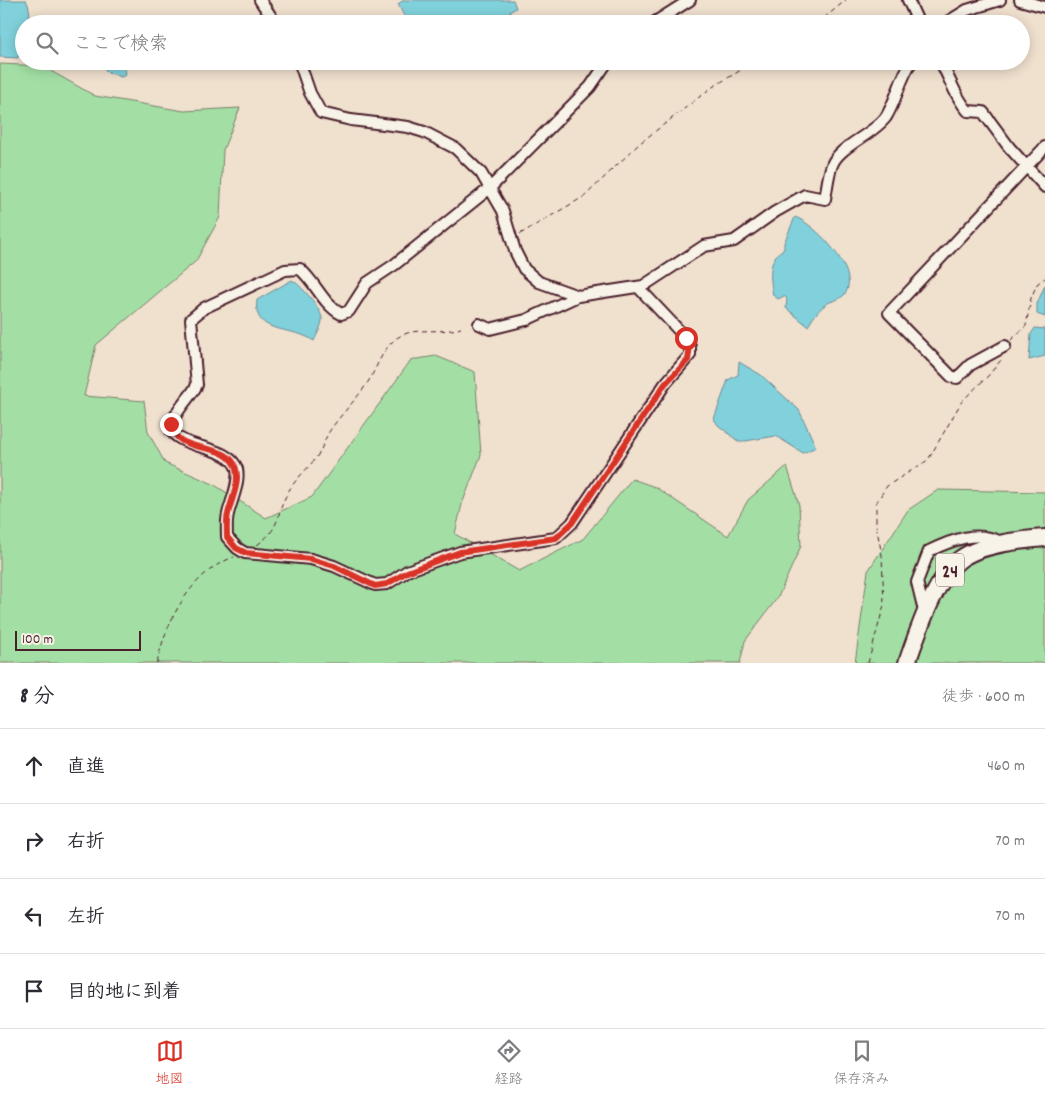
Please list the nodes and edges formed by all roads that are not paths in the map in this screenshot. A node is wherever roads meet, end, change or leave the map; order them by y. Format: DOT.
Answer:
graph roads {
  1 [pos="260,0"];
  2 [pos="690,0"];
  3 [pos="908,0"];
  4 [pos="1000,0"];
  5 [pos="1020,0"];
  6 [pos="1045,7"];
  7 [pos="270,15"];
  8 [pos="666,15"];
  9 [pos="916,15"];
  10 [pos="958,15"];
  11 [pos="302,70"];
  12 [pos="602,70"];
  13 [pos="907,70"];
  14 [pos="946,70"];
  15 [pos="1045,147"];
  16 [pos="1026,167"];
  17 [pos="1045,187"];
  18 [pos="490,188"];
  19 [pos="638,287"];
  20 [pos="578,296"];
  21 [pos="479,324"];
  22 [pos="1004,346"];
  23 [pos="1045,538"];
  24 [pos="1004,544"];
  25 [pos="926,617"];
  26 [pos="907,663"];
  1 -- 7 [label="street"];
  2 -- 8 [label="street"];
  3 -- 9 [label="street"];
  4 -- 10 [label="street"];
  5 -- 6 [label="street"];
  11 -- 18 [label="street"];
  12 -- 18 [label="street"];
  13 -- 19 [label="street"];
  14 -- 16 [label="street"];
  15 -- 16 [label="street"];
  16 -- 17 [label="street"];
  16 -- 22 [label="street"];
  18 -- 19 [label="street"];
  18 -- 20 [label="street"];
  19 -- 20 [label="street"];
  20 -- 21 [label="street"];
  23 -- 24 [label="main road, 24"];
  24 -- 25 [label="main road, 24"];
  24 -- 25 [label="street"];
  25 -- 26 [label="main road, 24"];
}
